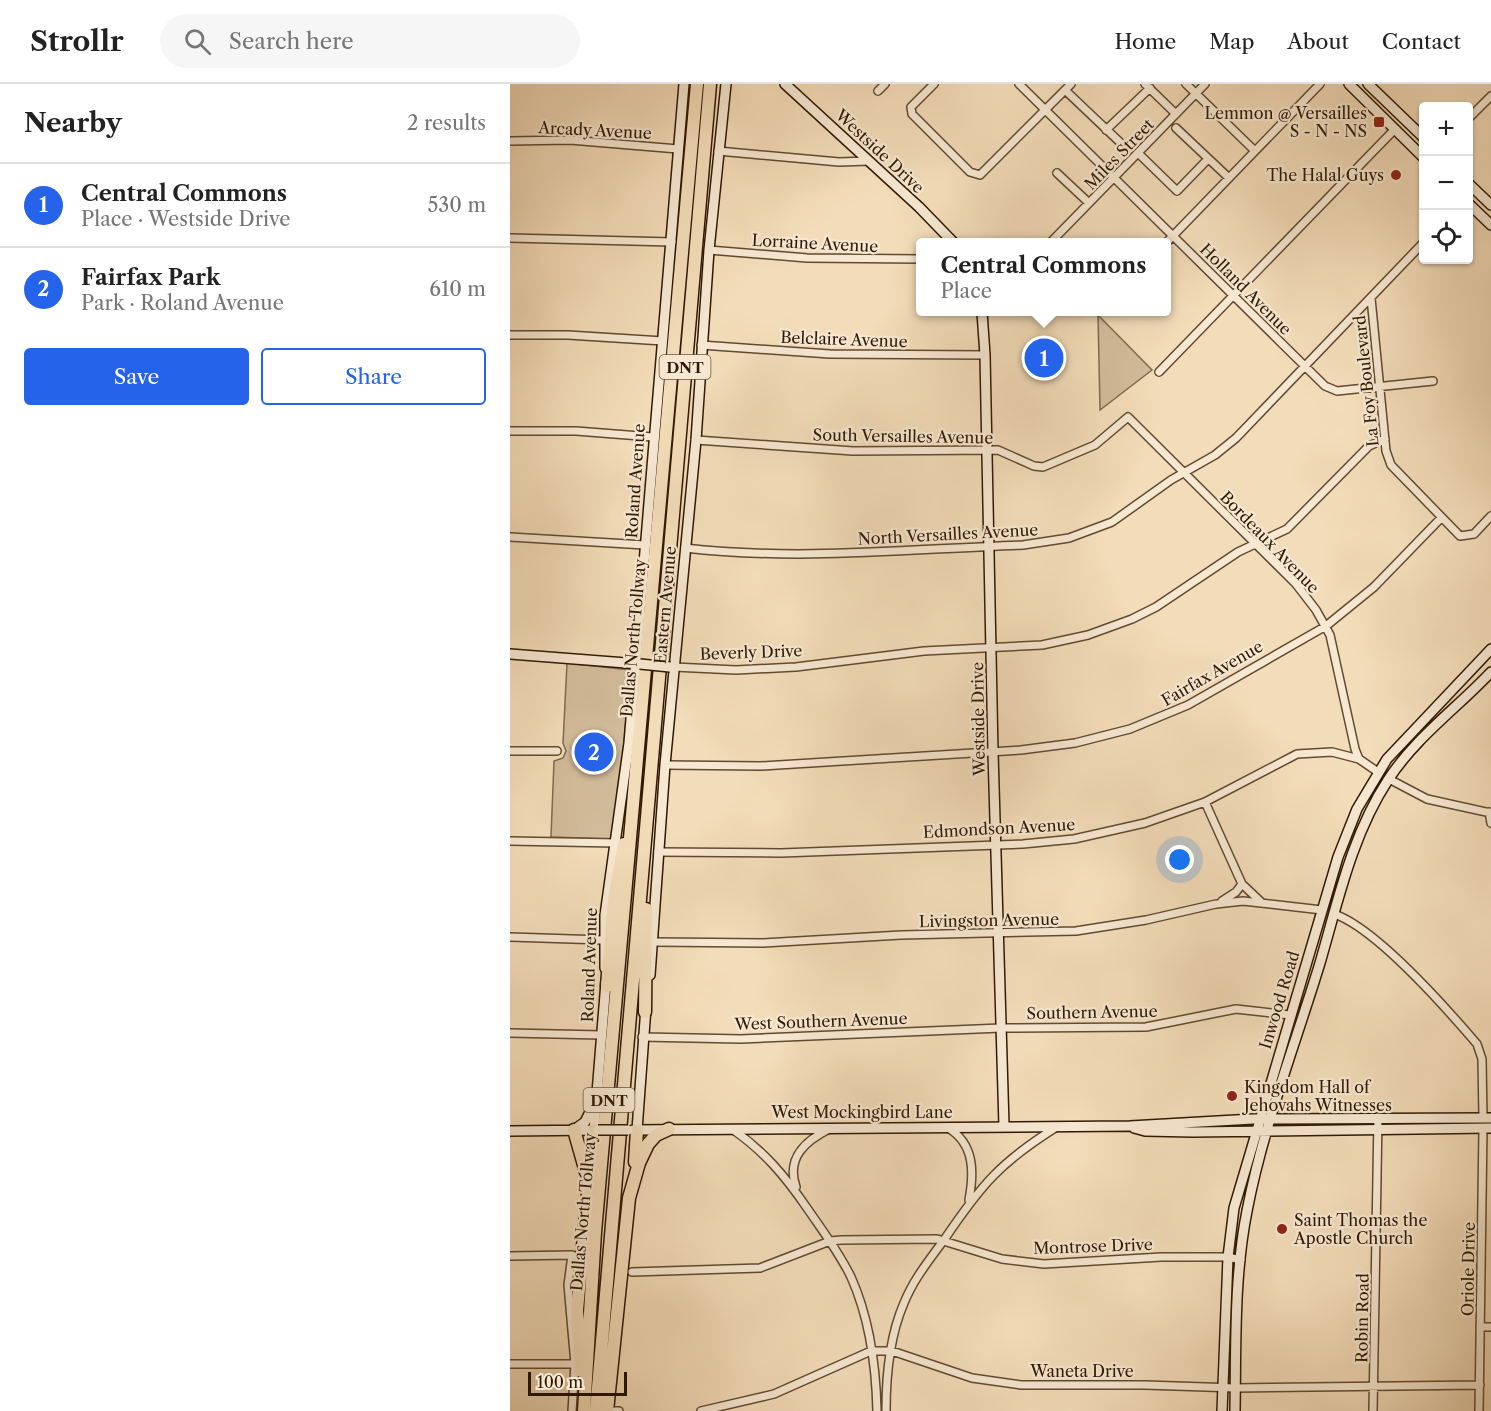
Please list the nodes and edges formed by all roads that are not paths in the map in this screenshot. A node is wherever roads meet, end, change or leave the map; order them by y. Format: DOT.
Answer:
graph roads {
  1 [pos="684,84"];
  2 [pos="697,84"];
  3 [pos="710,84"];
  4 [pos="726,84"];
  5 [pos="786,84"];
  6 [pos="885,84"];
  7 [pos="934,84"];
  8 [pos="1020,84"];
  9 [pos="1186,84"];
  10 [pos="1205,84"];
  11 [pos="1320,84"];
  12 [pos="1349,84"];
  13 [pos="1368,84"];
  14 [pos="1148,86"];
  15 [pos="1068,87"];
  16 [pos="878,91"];
  17 [pos="1196,94"];
  18 [pos="1491,96"];
  19 [pos="1046,109"];
  20 [pos="1176,114"];
  21 [pos="1473,114"];
  22 [pos="1405,120"];
  23 [pos="1176,128"];
  24 [pos="1395,129"];
  25 [pos="1106,130"];
  26 [pos="1419,133"];
  27 [pos="510,141"];
  28 [pos="1125,147"];
  29 [pos="678,148"];
  30 [pos="718,151"];
  31 [pos="1255,151"];
  32 [pos="1138,153"];
  33 [pos="1422,156"];
  34 [pos="1208,159"];
  35 [pos="869,161"];
  36 [pos="1057,173"];
  37 [pos="1114,178"];
  38 [pos="1228,178"];
  39 [pos="1473,192"];
  40 [pos="1089,203"];
  41 [pos="1491,205"];
  42 [pos="1473,208"];
  43 [pos="1491,225"];
  44 [pos="1173,236"];
  45 [pos="510,238"];
  46 [pos="947,238"];
  47 [pos="1056,238"];
  48 [pos="1171,238"];
  49 [pos="672,242"];
  50 [pos="1419,247"];
  51 [pos="709,250"];
  52 [pos="916,260"];
  53 [pos="1233,296"];
  54 [pos="1371,298"];
  55 [pos="982,316"];
  56 [pos="510,335"];
  57 [pos="663,341"];
  58 [pos="701,345"];
  59 [pos="985,355"];
  60 [pos="1305,366"];
  61 [pos="1159,372"];
  62 [pos="1433,381"];
  63 [pos="1380,387"];
  64 [pos="1128,417"];
  65 [pos="510,431"];
  66 [pos="653,437"];
  67 [pos="1385,438"];
  68 [pos="696,440"];
  69 [pos="987,450"];
  70 [pos="1184,473"];
  71 [pos="1491,516"];
  72 [pos="1441,518"];
  73 [pos="510,537"];
  74 [pos="1254,544"];
  75 [pos="645,545"];
  76 [pos="989,547"];
  77 [pos="685,548"];
  78 [pos="1326,626"];
  79 [pos="992,648"];
  80 [pos="1491,649"];
  81 [pos="510,654"];
  82 [pos="637,664"];
  83 [pos="672,667"];
  84 [pos="1491,672"];
  85 [pos="510,751"];
  86 [pos="557,751"];
  87 [pos="993,752"];
  88 [pos="1359,759"];
  89 [pos="1387,759"];
  90 [pos="664,765"];
  91 [pos="1378,772"];
  92 [pos="1389,779"];
  93 [pos="1383,788"];
  94 [pos="635,794"];
  95 [pos="1205,802"];
  96 [pos="1490,812"];
  97 [pos="1491,823"];
  98 [pos="510,841"];
  99 [pos="616,843"];
  100 [pos="646,844"];
  101 [pos="995,845"];
  102 [pos="658,852"];
  103 [pos="1242,884"];
  104 [pos="1261,902"];
  105 [pos="1217,904"];
  106 [pos="1322,910"];
  107 [pos="1334,914"];
  108 [pos="998,933"];
  109 [pos="510,937"];
  110 [pos="603,940"];
  111 [pos="654,942"];
  112 [pos="607,986"];
  113 [pos="645,1012"];
  114 [pos="1290,1015"];
  115 [pos="1001,1028"];
  116 [pos="510,1033"];
  117 [pos="601,1035"];
  118 [pos="642,1036"];
  119 [pos="597,1096"];
  120 [pos="1378,1117"];
  121 [pos="1260,1118"];
  122 [pos="1272,1118"];
  123 [pos="1487,1123"];
  124 [pos="946,1126"];
  125 [pos="1004,1126"];
  126 [pos="1058,1126"];
  127 [pos="1130,1126"];
  128 [pos="831,1127"];
  129 [pos="730,1128"];
  130 [pos="669,1129"];
  131 [pos="574,1130"];
  132 [pos="596,1130"];
  133 [pos="632,1130"];
  134 [pos="1378,1130"];
  135 [pos="510,1131"];
  136 [pos="1256,1131"];
  137 [pos="1267,1131"];
  138 [pos="635,1176"];
  139 [pos="589,1190"];
  140 [pos="798,1195"];
  141 [pos="969,1202"];
  142 [pos="944,1240"];
  143 [pos="830,1241"];
  144 [pos="510,1256"];
  145 [pos="1228,1257"];
  146 [pos="1241,1260"];
  147 [pos="632,1272"];
  148 [pos="1480,1327"];
  149 [pos="1491,1327"];
  150 [pos="871,1351"];
  151 [pos="892,1351"];
  152 [pos="510,1364"];
  153 [pos="575,1364"];
  154 [pos="1480,1385"];
  155 [pos="1374,1386"];
  156 [pos="1223,1387"];
  157 [pos="1236,1388"];
  158 [pos="588,1409"];
  159 [pos="572,1411"];
  160 [pos="607,1411"];
  161 [pos="614,1411"];
  162 [pos="619,1411"];
  163 [pos="700,1411"];
  164 [pos="877,1411"];
  165 [pos="886,1411"];
  166 [pos="1222,1411"];
  167 [pos="1235,1411"];
  168 [pos="1374,1411"];
  169 [pos="1479,1411"];
  1 -- 29 [label="main road, Roland Avenue"];
  2 -- 94 [label="highway, Dallas North Tollway / DNT"];
  3 -- 100 [label="highway, Dallas North Tollway / DNT"];
  4 -- 30 [label="main road, Eastern Avenue"];
  5 -- 35 [label="main road, Westside Drive"];
  6 -- 16 [label="street"];
  7 -- 19 [label="street"];
  8 -- 19 [label="street, Holland Avenue"];
  9 -- 17 [label="street"];
  10 -- 17 [label="street, Miles Street"];
  11 -- 31 [label="street"];
  12 -- 24 [label="main road"];
  13 -- 22 [label="main road"];
  14 -- 20 [label="street"];
  14 -- 25 [label="street, Miles Street"];
  15 -- 19 [label="street"];
  15 -- 25 [label="street"];
  17 -- 20 [label="street, Miles Street"];
  17 -- 31 [label="street"];
  18 -- 21 [label="street"];
  19 -- 37 [label="street, Holland Avenue"];
  20 -- 32 [label="street, Miles Street"];
  22 -- 24 [label="main road"];
  22 -- 26 [label="main road"];
  23 -- 34 [label="street"];
  24 -- 33 [label="main road"];
  24 -- 53 [label="street"];
  25 -- 28 [label="street"];
  27 -- 29 [label="street, Arcady Avenue"];
  29 -- 49 [label="main road, Roland Avenue"];
  30 -- 35 [label="street"];
  30 -- 51 [label="main road, Eastern Avenue"];
  31 -- 38 [label="street"];
  32 -- 34 [label="street"];
  32 -- 37 [label="street, Miles Street"];
  34 -- 38 [label="street"];
  35 -- 46 [label="main road, Westside Drive"];
  36 -- 40 [label="street"];
  37 -- 40 [label="street, Miles Street"];
  37 -- 44 [label="street, Holland Avenue"];
  38 -- 44 [label="street"];
  39 -- 41 [label="main road"];
  40 -- 47 [label="street, Miles Street"];
  42 -- 43 [label="main road"];
  44 -- 48 [label="street"];
  44 -- 53 [label="street, Holland Avenue"];
  45 -- 49 [label="street"];
  49 -- 57 [label="main road, Roland Avenue"];
  50 -- 54 [label="street, North Versailles Avenue"];
  51 -- 52 [label="street, Lorraine Avenue"];
  51 -- 58 [label="main road, Eastern Avenue"];
  53 -- 60 [label="street, Holland Avenue"];
  53 -- 61 [label="street"];
  54 -- 60 [label="street, North Versailles Avenue"];
  54 -- 63 [label="street, La Foy Boulevard"];
  55 -- 59 [label="main road, Westside Drive"];
  56 -- 57 [label="street"];
  57 -- 66 [label="main road, Roland Avenue"];
  58 -- 59 [label="street, Belclaire Avenue"];
  58 -- 68 [label="main road, Eastern Avenue"];
  59 -- 69 [label="main road, Westside Drive"];
  60 -- 63 [label="street, Holland Avenue"];
  60 -- 70 [label="street, North Versailles Avenue"];
  62 -- 63 [label="street, Holland Avenue"];
  63 -- 67 [label="street, La Foy Boulevard"];
  64 -- 69 [label="street, South Versailles Avenue"];
  64 -- 70 [label="street, Bordeaux Avenue"];
  65 -- 66 [label="street"];
  66 -- 75 [label="main road, Roland Avenue"];
  67 -- 72 [label="street, La Foy Boulevard"];
  67 -- 74 [label="street, Beverly Drive"];
  68 -- 69 [label="street, South Versailles Avenue"];
  68 -- 77 [label="main road, Eastern Avenue"];
  69 -- 76 [label="main road, Westside Drive"];
  70 -- 74 [label="street, Bordeaux Avenue"];
  70 -- 76 [label="street, North Versailles Avenue"];
  71 -- 72 [label="street, La Foy Boulevard"];
  72 -- 78 [label="street, Fairfax Avenue"];
  73 -- 75 [label="street"];
  74 -- 78 [label="street, Bordeaux Avenue"];
  74 -- 79 [label="street, Beverly Drive"];
  75 -- 82 [label="main road, Roland Avenue"];
  76 -- 77 [label="street, North Versailles Avenue"];
  76 -- 79 [label="main road, Westside Drive"];
  77 -- 83 [label="main road, Eastern Avenue"];
  78 -- 87 [label="street, Fairfax Avenue"];
  78 -- 88 [label="street, Bordeaux Avenue"];
  79 -- 83 [label="street, Beverly Drive"];
  79 -- 87 [label="main road, Westside Drive"];
  80 -- 89 [label="main road, Inwood Road"];
  81 -- 82 [label="main road, Beverly Drive"];
  82 -- 83 [label="main road, Beverly Drive, bridge"];
  82 -- 99 [label="main road, Roland Avenue"];
  83 -- 90 [label="main road, Eastern Avenue"];
  84 -- 92 [label="main road, Inwood Road"];
  85 -- 86 [label="street"];
  87 -- 90 [label="street, Fairfax Avenue"];
  87 -- 101 [label="main road, Westside Drive"];
  88 -- 91 [label="street"];
  88 -- 95 [label="street, Edmondson Avenue"];
  89 -- 91 [label="main road, Inwood Road"];
  89 -- 92 [label="main road"];
  90 -- 102 [label="main road, Eastern Avenue"];
  91 -- 93 [label="main road"];
  91 -- 106 [label="main road, Inwood Road"];
  92 -- 93 [label="main road, Inwood Road"];
  92 -- 96 [label="street"];
  93 -- 107 [label="main road, Inwood Road"];
  94 -- 112 [label="highway"];
  94 -- 158 [label="highway, Dallas North Tollway / DNT"];
  95 -- 101 [label="street, Edmondson Avenue"];
  95 -- 103 [label="street"];
  96 -- 97 [label="street"];
  98 -- 99 [label="street"];
  99 -- 110 [label="main road, Roland Avenue"];
  100 -- 113 [label="highway"];
  100 -- 158 [label="highway, Dallas North Tollway / DNT"];
  101 -- 102 [label="street, Edmondson Avenue"];
  101 -- 108 [label="main road, Westside Drive"];
  102 -- 111 [label="main road, Eastern Avenue"];
  103 -- 104 [label="street"];
  103 -- 105 [label="street"];
  104 -- 105 [label="street, Livingston Avenue"];
  104 -- 106 [label="street, Livingston Avenue"];
  105 -- 108 [label="street, Livingston Avenue"];
  106 -- 107 [label="main road"];
  106 -- 114 [label="main road, Inwood Road"];
  107 -- 122 [label="main road, Inwood Road"];
  107 -- 123 [label="street, Oriole Drive"];
  108 -- 111 [label="street, Livingston Avenue"];
  108 -- 115 [label="main road, Westside Drive"];
  109 -- 110 [label="street"];
  110 -- 112 [label="main road, Roland Avenue"];
  111 -- 113 [label="main road, Eastern Avenue"];
  112 -- 117 [label="main road, Roland Avenue"];
  113 -- 118 [label="main road, Eastern Avenue"];
  114 -- 115 [label="street, Southern Avenue"];
  114 -- 121 [label="main road, Inwood Road"];
  115 -- 118 [label="street, West Southern Avenue"];
  115 -- 125 [label="main road, Westside Drive"];
  116 -- 117 [label="street"];
  117 -- 119 [label="main road, Roland Avenue"];
  118 -- 133 [label="main road, Eastern Avenue"];
  119 -- 131 [label="main road"];
  119 -- 132 [label="main road, Roland Avenue"];
  120 -- 122 [label="main road, West Mockingbird Lane"];
  120 -- 123 [label="main road, West Mockingbird Lane"];
  120 -- 134 [label="street, Robin Road"];
  121 -- 122 [label="main road, West Mockingbird Lane"];
  121 -- 127 [label="main road, West Mockingbird Lane"];
  121 -- 136 [label="main road, Inwood Road"];
  122 -- 137 [label="main road, Inwood Road"];
  123 -- 134 [label="main road, West Mockingbird Lane"];
  123 -- 148 [label="street, Oriole Drive"];
  124 -- 125 [label="main road, West Mockingbird Lane"];
  124 -- 128 [label="main road, West Mockingbird Lane"];
  124 -- 141 [label="street"];
  125 -- 126 [label="main road, West Mockingbird Lane"];
  126 -- 127 [label="main road, West Mockingbird Lane"];
  126 -- 141 [label="street"];
  127 -- 136 [label="main road, West Mockingbird Lane"];
  128 -- 129 [label="main road, West Mockingbird Lane"];
  128 -- 140 [label="street"];
  129 -- 130 [label="main road, West Mockingbird Lane"];
  129 -- 140 [label="street"];
  130 -- 133 [label="main road, West Mockingbird Lane"];
  130 -- 138 [label="highway"];
  131 -- 132 [label="main road, West Mockingbird Lane"];
  131 -- 135 [label="main road, West Mockingbird Lane"];
  131 -- 139 [label="highway"];
  132 -- 133 [label="main road, West Mockingbird Lane, bridge"];
  132 -- 139 [label="highway"];
  133 -- 138 [label="highway"];
  134 -- 137 [label="main road, West Mockingbird Lane"];
  134 -- 155 [label="street, Robin Road"];
  136 -- 137 [label="main road, West Mockingbird Lane"];
  136 -- 145 [label="main road, Inwood Road"];
  137 -- 146 [label="main road, Inwood Road"];
  138 -- 160 [label="highway"];
  139 -- 158 [label="highway"];
  140 -- 143 [label="street"];
  141 -- 142 [label="street"];
  142 -- 143 [label="street, Montrose Drive"];
  142 -- 145 [label="street, Montrose Drive"];
  142 -- 151 [label="street"];
  143 -- 147 [label="street, Montrose Drive"];
  143 -- 150 [label="street"];
  144 -- 153 [label="street"];
  145 -- 146 [label="street, Montrose Drive"];
  145 -- 156 [label="main road, Inwood Road"];
  146 -- 157 [label="main road, Inwood Road"];
  148 -- 149 [label="street"];
  148 -- 154 [label="street, Oriole Drive"];
  150 -- 151 [label="street, Waneta Drive"];
  150 -- 163 [label="street, Waneta Drive"];
  150 -- 164 [label="street"];
  151 -- 156 [label="street, Waneta Drive"];
  151 -- 165 [label="street"];
  152 -- 153 [label="street"];
  153 -- 159 [label="street"];
  154 -- 155 [label="street, Waneta Drive"];
  154 -- 169 [label="street, Oriole Drive"];
  155 -- 157 [label="street, Waneta Drive"];
  155 -- 168 [label="street, Robin Road"];
  156 -- 157 [label="street, Waneta Drive"];
  156 -- 166 [label="main road, Inwood Road"];
  157 -- 167 [label="main road, Inwood Road"];
  161 -- 162 [label="street"];
}
